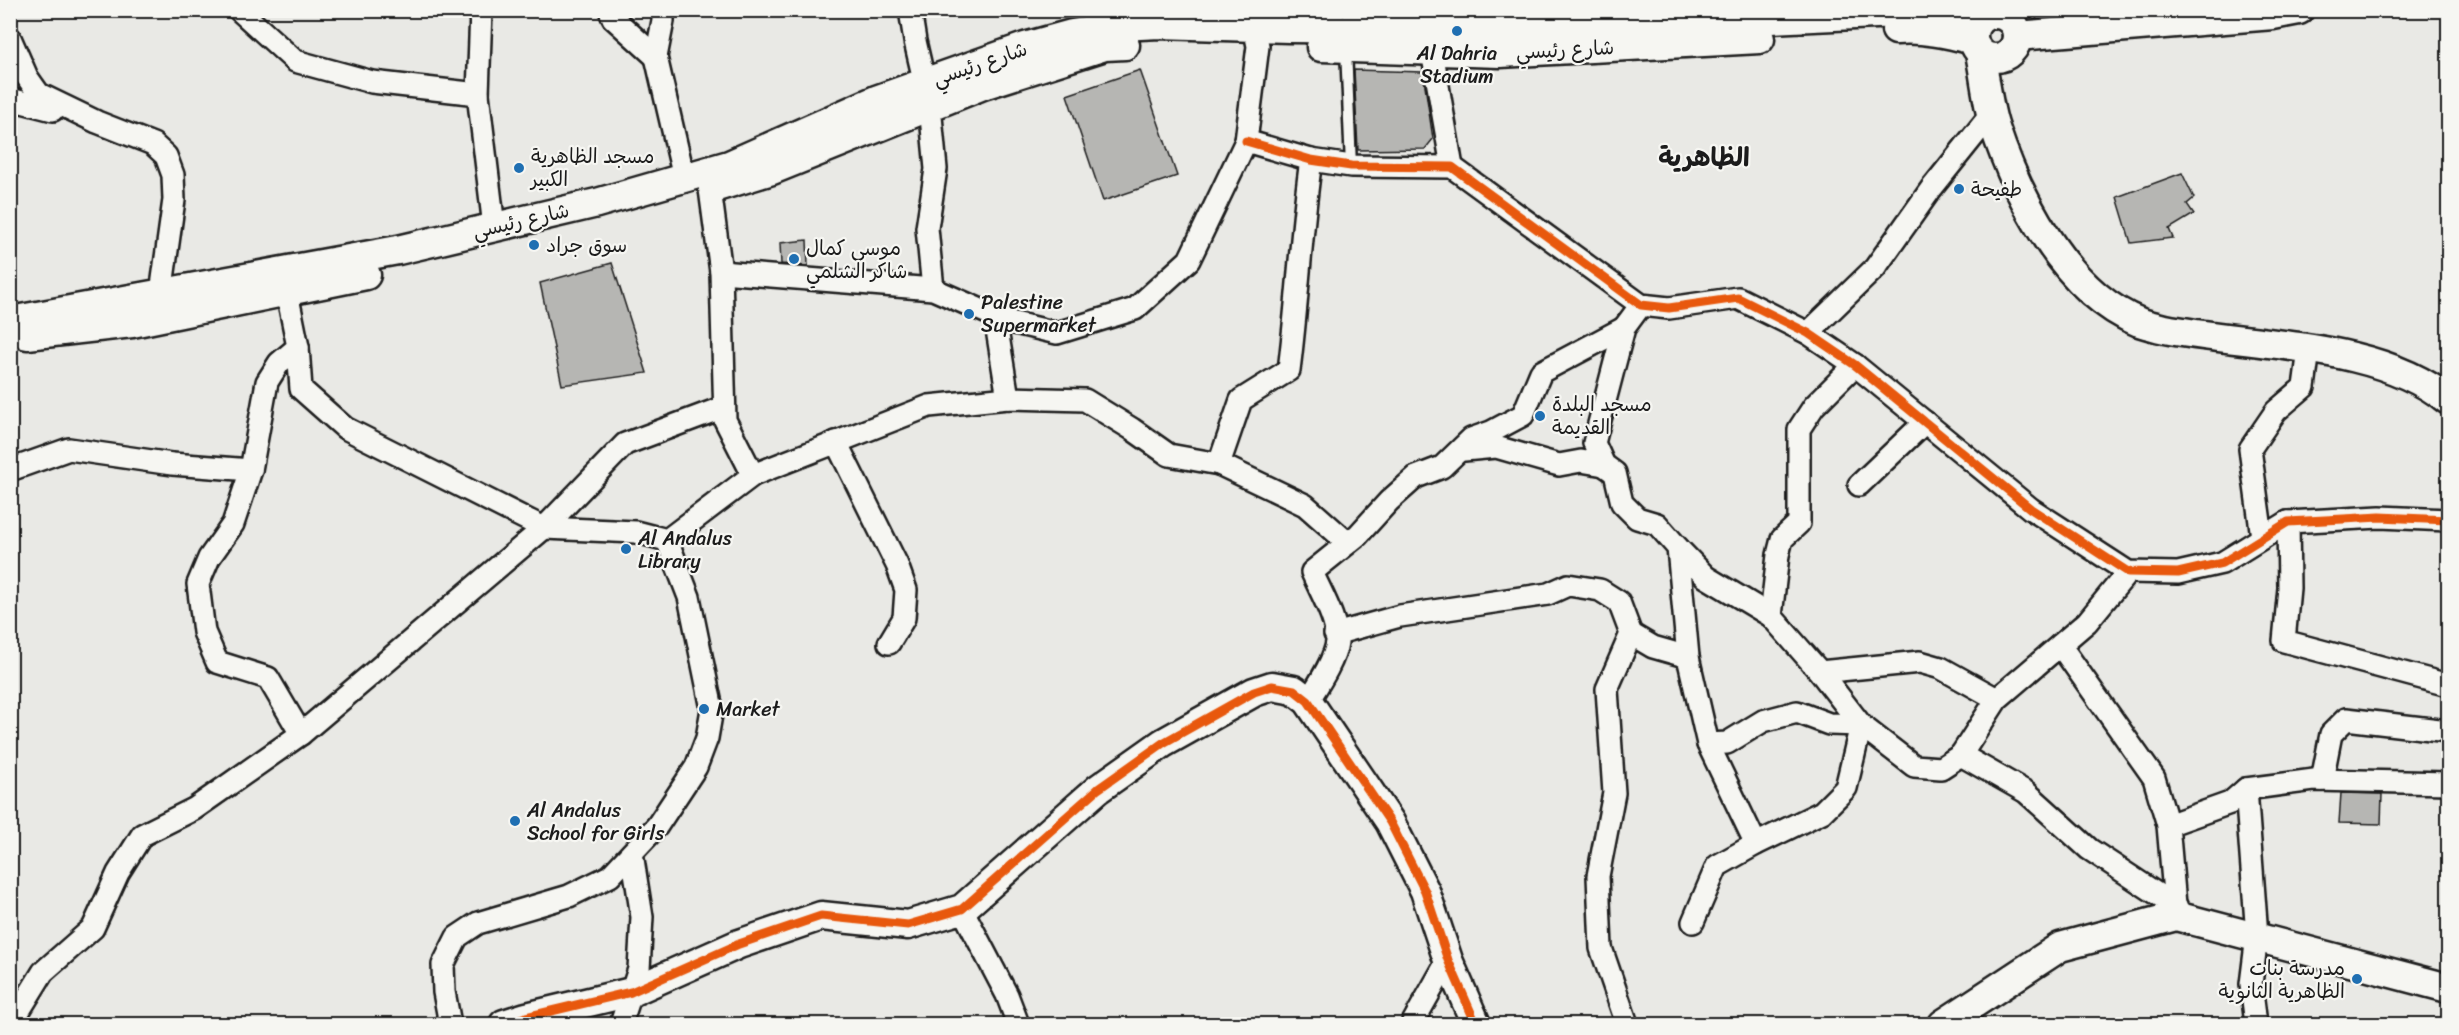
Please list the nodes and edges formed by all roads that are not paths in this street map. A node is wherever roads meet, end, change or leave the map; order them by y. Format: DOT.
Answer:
graph roads {
  1 [pos="238,10"];
  2 [pos="481,10"];
  3 [pos="610,10"];
  4 [pos="663,10"];
  5 [pos="910,10"];
  6 [pos="2299,10"];
  7 [pos="1599,29"];
  8 [pos="1994,33"];
  9 [pos="1256,36"];
  10 [pos="10,38"];
  11 [pos="1346,48"];
  12 [pos="1431,51"];
  13 [pos="656,57"];
  14 [pos="478,93"];
  15 [pos="928,94"];
  16 [pos="10,99"];
  17 [pos="1992,113"];
  18 [pos="97,122"];
  19 [pos="1246,141"];
  20 [pos="1311,160"];
  21 [pos="1351,166"];
  22 [pos="1452,167"];
  23 [pos="684,178"];
  24 [pos="711,189"];
  25 [pos="494,227"];
  26 [pos="721,272"];
  27 [pos="285,281"];
  28 [pos="933,289"];
  29 [pos="1641,304"];
  30 [pos="159,305"];
  31 [pos="995,317"];
  32 [pos="10,321"];
  33 [pos="1624,327"];
  34 [pos="1808,333"];
  35 [pos="10,337"];
  36 [pos="298,347"];
  37 [pos="2309,350"];
  38 [pos="1855,365"];
  39 [pos="2448,381"];
  40 [pos="1008,398"];
  41 [pos="2448,400"];
  42 [pos="724,407"];
  43 [pos="1925,422"];
  44 [pos="836,442"];
  45 [pos="1459,450"];
  46 [pos="1219,464"];
  47 [pos="1604,465"];
  48 [pos="10,470"];
  49 [pos="251,470"];
  50 [pos="753,475"];
  51 [pos="1859,485"];
  52 [pos="2448,520"];
  53 [pos="2288,522"];
  54 [pos="544,528"];
  55 [pos="2262,537"];
  56 [pos="667,540"];
  57 [pos="1348,543"];
  58 [pos="1677,548"];
  59 [pos="2128,572"];
  60 [pos="1771,616"];
  61 [pos="1335,634"];
  62 [pos="1631,634"];
  63 [pos="889,643"];
  64 [pos="2060,645"];
  65 [pos="1688,657"];
  66 [pos="1820,672"];
  67 [pos="2448,685"];
  68 [pos="1997,699"];
  69 [pos="1308,701"];
  70 [pos="1861,725"];
  71 [pos="2448,731"];
  72 [pos="301,734"];
  73 [pos="1708,744"];
  74 [pos="1961,755"];
  75 [pos="2322,780"];
  76 [pos="2448,783"];
  77 [pos="2246,789"];
  78 [pos="2168,825"];
  79 [pos="1756,844"];
  80 [pos="632,852"];
  81 [pos="962,909"];
  82 [pos="2177,911"];
  83 [pos="1693,922"];
  84 [pos="2257,936"];
  85 [pos="1448,960"];
  86 [pos="2448,988"];
  87 [pos="631,992"];
  88 [pos="11,1024"];
  89 [pos="450,1024"];
  90 [pos="504,1024"];
  91 [pos="621,1024"];
  92 [pos="1018,1024"];
  93 [pos="1412,1024"];
  94 [pos="1476,1024"];
  95 [pos="1627,1024"];
  96 [pos="1943,1024"];
  97 [pos="2256,1024"];
  1 -- 14 [label="street"];
  2 -- 14 [label="street"];
  3 -- 13 [label="street"];
  4 -- 13 [label="street"];
  5 -- 15 [label="street"];
  6 -- 8 [label="main road, شارع رئيسي"];
  7 -- 8 [label="main road, شارع رئيسي"];
  7 -- 9 [label="main road, شارع رئيسي"];
  7 -- 12 [label="main road, شارع رئيسي"];
  8 -- 17 [label="main road"];
  8 -- 39 [label="main road"];
  9 -- 11 [label="main road, شارع رئيسي"];
  9 -- 15 [label="main road, شارع رئيسي"];
  9 -- 19 [label="street"];
  10 -- 18 [label="street"];
  11 -- 12 [label="main road, شارع رئيسي"];
  11 -- 21 [label="lane"];
  12 -- 22 [label="street"];
  13 -- 23 [label="street"];
  14 -- 25 [label="street"];
  15 -- 23 [label="main road, شارع رئيسي"];
  15 -- 24 [label="main road, شارع رئيسي"];
  15 -- 28 [label="street"];
  16 -- 18 [label="street"];
  17 -- 34 [label="street"];
  17 -- 37 [label="main road"];
  18 -- 30 [label="street"];
  19 -- 20 [label="street"];
  19 -- 31 [label="street"];
  20 -- 21 [label="street"];
  20 -- 46 [label="street"];
  21 -- 22 [label="street"];
  22 -- 29 [label="street"];
  23 -- 25 [label="main road, شارع رئيسي"];
  24 -- 26 [label="street"];
  24 -- 27 [label="main road, شارع رئيسي"];
  25 -- 27 [label="main road, شارع رئيسي"];
  26 -- 28 [label="street"];
  26 -- 42 [label="street"];
  27 -- 30 [label="main road, شارع رئيسي"];
  27 -- 36 [label="street"];
  28 -- 31 [label="street"];
  29 -- 33 [label="street"];
  29 -- 34 [label="street"];
  30 -- 32 [label="main road, شارع رئيسي"];
  30 -- 35 [label="main road, شارع رئيسي"];
  31 -- 40 [label="street"];
  33 -- 45 [label="street"];
  33 -- 47 [label="street"];
  34 -- 38 [label="street"];
  36 -- 49 [label="street"];
  36 -- 54 [label="street"];
  37 -- 41 [label="main road"];
  37 -- 55 [label="street"];
  38 -- 43 [label="street"];
  38 -- 60 [label="street"];
  40 -- 44 [label="street"];
  40 -- 46 [label="street"];
  42 -- 50 [label="street"];
  42 -- 54 [label="street"];
  43 -- 51 [label="street"];
  43 -- 59 [label="street"];
  44 -- 50 [label="street"];
  44 -- 63 [label="street"];
  45 -- 47 [label="street"];
  45 -- 57 [label="street"];
  46 -- 57 [label="street"];
  47 -- 58 [label="street"];
  48 -- 49 [label="street"];
  49 -- 72 [label="street"];
  50 -- 56 [label="street"];
  52 -- 53 [label="street"];
  53 -- 55 [label="street"];
  53 -- 67 [label="street"];
  54 -- 56 [label="street"];
  54 -- 72 [label="street"];
  55 -- 59 [label="street"];
  56 -- 80 [label="street"];
  57 -- 61 [label="street"];
  58 -- 60 [label="street"];
  58 -- 65 [label="street"];
  59 -- 64 [label="street"];
  60 -- 66 [label="street"];
  61 -- 62 [label="street"];
  61 -- 69 [label="street"];
  62 -- 65 [label="street"];
  62 -- 95 [label="street"];
  64 -- 68 [label="street"];
  64 -- 78 [label="street"];
  65 -- 73 [label="street"];
  66 -- 68 [label="street"];
  66 -- 70 [label="street"];
  68 -- 74 [label="street"];
  69 -- 81 [label="main road"];
  69 -- 85 [label="main road"];
  70 -- 73 [label="street"];
  70 -- 74 [label="street"];
  70 -- 79 [label="street"];
  71 -- 75 [label="street"];
  72 -- 88 [label="street"];
  73 -- 79 [label="street"];
  74 -- 82 [label="street"];
  75 -- 76 [label="street"];
  75 -- 77 [label="street"];
  77 -- 78 [label="street"];
  77 -- 84 [label="street"];
  78 -- 82 [label="street"];
  79 -- 83 [label="street"];
  80 -- 87 [label="street"];
  80 -- 89 [label="street"];
  81 -- 87 [label="main road"];
  81 -- 92 [label="street"];
  82 -- 84 [label="main road"];
  82 -- 96 [label="main road"];
  84 -- 86 [label="main road"];
  84 -- 97 [label="street"];
  85 -- 93 [label="street"];
  85 -- 94 [label="main road"];
  87 -- 90 [label="main road"];
  87 -- 91 [label="street"];
}
